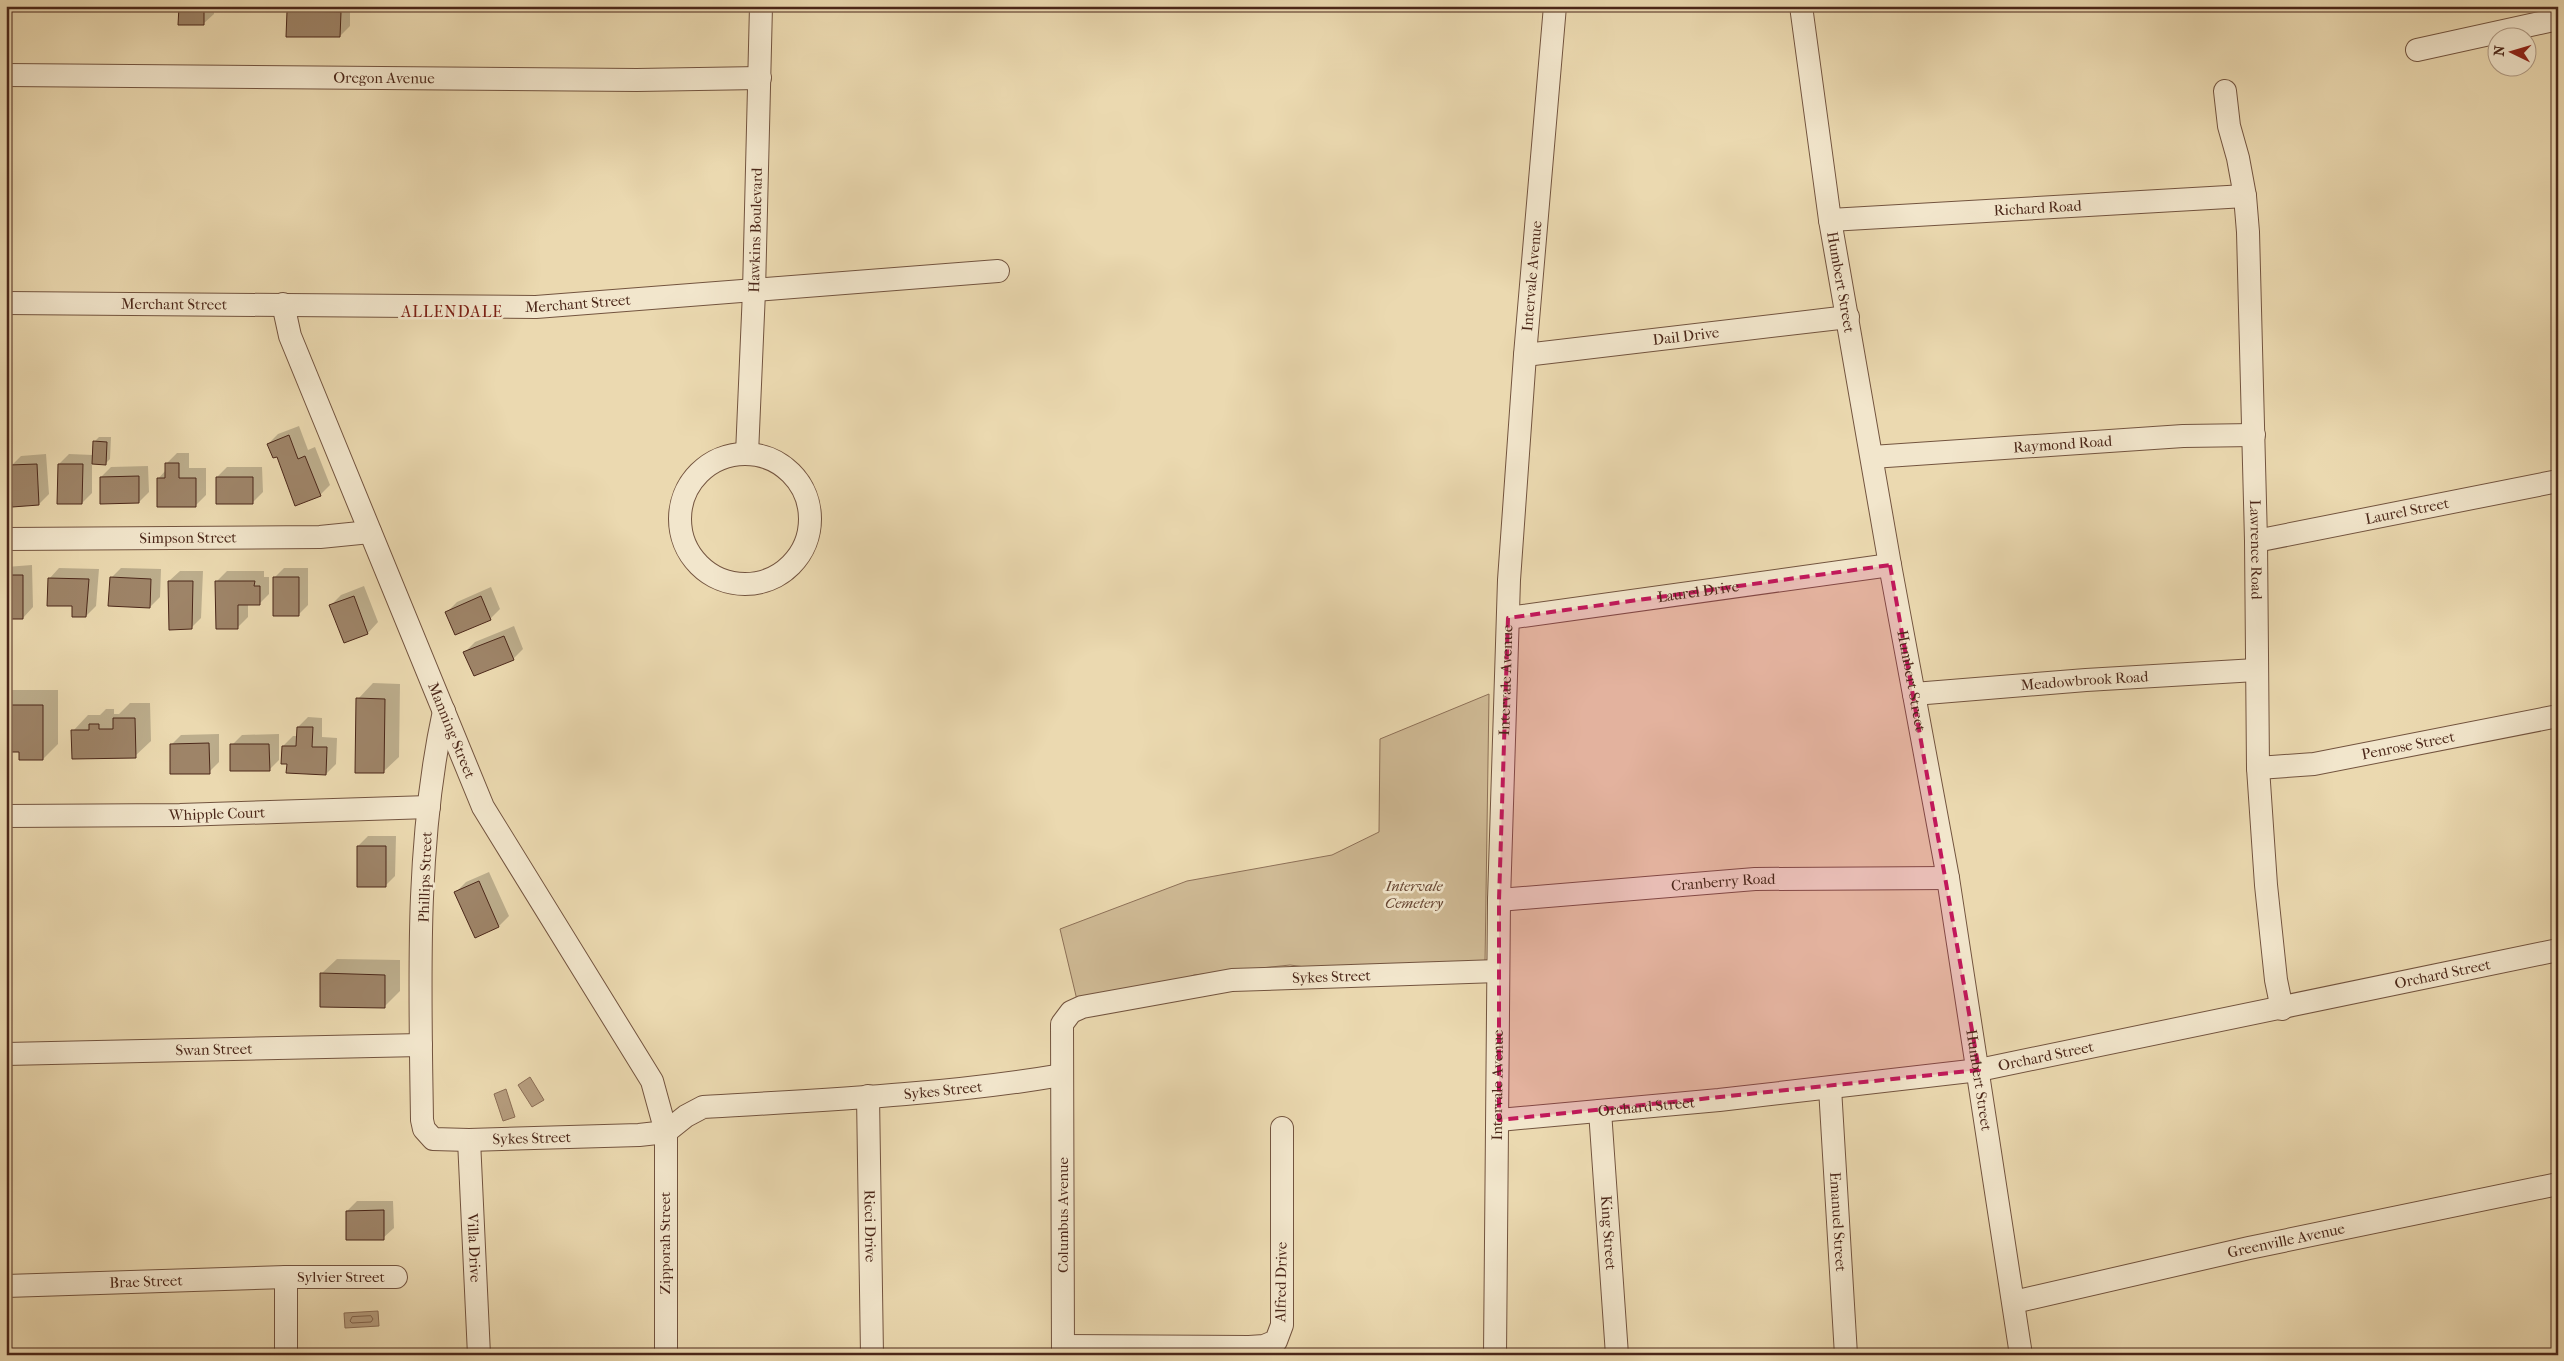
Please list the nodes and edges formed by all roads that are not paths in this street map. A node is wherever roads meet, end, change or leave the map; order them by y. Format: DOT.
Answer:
graph roads {
  1 [pos="761,6"];
  2 [pos="1555,6"];
  3 [pos="1801,6"];
  4 [pos="2558,18"];
  5 [pos="2417,50"];
  6 [pos="6,75"];
  7 [pos="760,78"];
  8 [pos="2225,91"];
  9 [pos="2245,196"];
  10 [pos="1830,220"];
  11 [pos="998,271"];
  12 [pos="754,291"];
  13 [pos="6,303"];
  14 [pos="282,304"];
  15 [pos="1848,317"];
  16 [pos="1525,355"];
  17 [pos="2254,435"];
  18 [pos="746,454"];
  19 [pos="1872,457"];
  20 [pos="2558,481"];
  21 [pos="370,532"];
  22 [pos="6,539"];
  23 [pos="2256,540"];
  24 [pos="1890,565"];
  25 [pos="1508,618"];
  26 [pos="2256,670"];
  27 [pos="1914,694"];
  28 [pos="444,711"];
  29 [pos="2558,716"];
  30 [pos="2258,768"];
  31 [pos="429,807"];
  32 [pos="6,816"];
  33 [pos="1948,878"];
  34 [pos="1500,900"];
  35 [pos="2558,950"];
  36 [pos="1498,971"];
  37 [pos="2282,1009"];
  38 [pos="421,1045"];
  39 [pos="6,1054"];
  40 [pos="1979,1070"];
  41 [pos="1062,1075"];
  42 [pos="1830,1088"];
  43 [pos="868,1096"];
  44 [pos="1600,1112"];
  45 [pos="1499,1120"];
  46 [pos="1282,1128"];
  47 [pos="666,1132"];
  48 [pos="469,1140"];
  49 [pos="2558,1184"];
  50 [pos="396,1277"];
  51 [pos="286,1278"];
  52 [pos="6,1286"];
  53 [pos="2014,1302"];
  54 [pos="1063,1351"];
  55 [pos="286,1355"];
  56 [pos="479,1355"];
  57 [pos="666,1355"];
  58 [pos="872,1355"];
  59 [pos="1496,1355"];
  60 [pos="1617,1355"];
  61 [pos="1846,1355"];
  62 [pos="2021,1355"];
  1 -- 7 [label="street, Hawkins Boulevard"];
  2 -- 16 [label="street, Intervale Avenue"];
  3 -- 10 [label="street, Humbert Street"];
  4 -- 5 [label="street"];
  6 -- 7 [label="street, Oregon Avenue"];
  7 -- 12 [label="street, Hawkins Boulevard"];
  8 -- 9 [label="street, Lawrence Road"];
  9 -- 10 [label="street, Richard Road"];
  9 -- 17 [label="street, Lawrence Road"];
  10 -- 15 [label="street, Humbert Street"];
  11 -- 12 [label="street, Merchant Street"];
  12 -- 14 [label="street, Merchant Street"];
  12 -- 18 [label="street, Hawkins Boulevard"];
  13 -- 14 [label="street, Merchant Street"];
  14 -- 21 [label="street, Manning Street"];
  15 -- 16 [label="street, Dail Drive"];
  15 -- 19 [label="street, Humbert Street"];
  16 -- 25 [label="street, Intervale Avenue"];
  17 -- 19 [label="street, Raymond Road"];
  17 -- 23 [label="street, Lawrence Road"];
  18 -- 18 [label="street"];
  19 -- 24 [label="street, Humbert Street"];
  20 -- 23 [label="street, Laurel Street"];
  21 -- 22 [label="street, Simpson Street"];
  21 -- 28 [label="street, Manning Street"];
  23 -- 26 [label="street, Lawrence Road"];
  24 -- 25 [label="street, Laurel Drive"];
  24 -- 27 [label="street, Humbert Street"];
  25 -- 34 [label="street, Intervale Avenue"];
  26 -- 27 [label="street, Meadowbrook Road"];
  26 -- 30 [label="street, Lawrence Road"];
  27 -- 33 [label="street, Humbert Street"];
  28 -- 31 [label="street, Phillips Street"];
  28 -- 47 [label="street, Manning Street"];
  29 -- 30 [label="street, Penrose Street"];
  30 -- 37 [label="street, Lawrence Road"];
  31 -- 32 [label="street, Whipple Court"];
  31 -- 38 [label="street, Phillips Street"];
  33 -- 34 [label="street, Cranberry Road"];
  33 -- 40 [label="street, Humbert Street"];
  34 -- 36 [label="street, Intervale Avenue"];
  35 -- 37 [label="street, Orchard Street"];
  36 -- 41 [label="street, Sykes Street"];
  36 -- 45 [label="street, Intervale Avenue"];
  37 -- 40 [label="street, Orchard Street"];
  38 -- 39 [label="street, Swan Street"];
  38 -- 48 [label="street, Sykes Street"];
  40 -- 42 [label="street, Orchard Street"];
  40 -- 53 [label="street, Humbert Street"];
  41 -- 43 [label="street, Sykes Street"];
  41 -- 54 [label="street, Columbus Avenue"];
  42 -- 44 [label="street, Orchard Street"];
  42 -- 61 [label="street, Emanuel Street"];
  43 -- 47 [label="street, Sykes Street"];
  43 -- 58 [label="street, Ricci Drive"];
  44 -- 45 [label="street, Orchard Street"];
  44 -- 60 [label="street, King Street"];
  45 -- 59 [label="street, Intervale Avenue"];
  46 -- 54 [label="street, Alfred Drive"];
  47 -- 48 [label="street, Sykes Street"];
  47 -- 57 [label="street, Zipporah Street"];
  48 -- 56 [label="street, Villa Drive"];
  49 -- 53 [label="street, Greenville Avenue"];
  50 -- 51 [label="street, Sylvier Street"];
  51 -- 52 [label="street, Brae Street"];
  51 -- 55 [label="street"];
  53 -- 62 [label="street, Humbert Street"];
}
